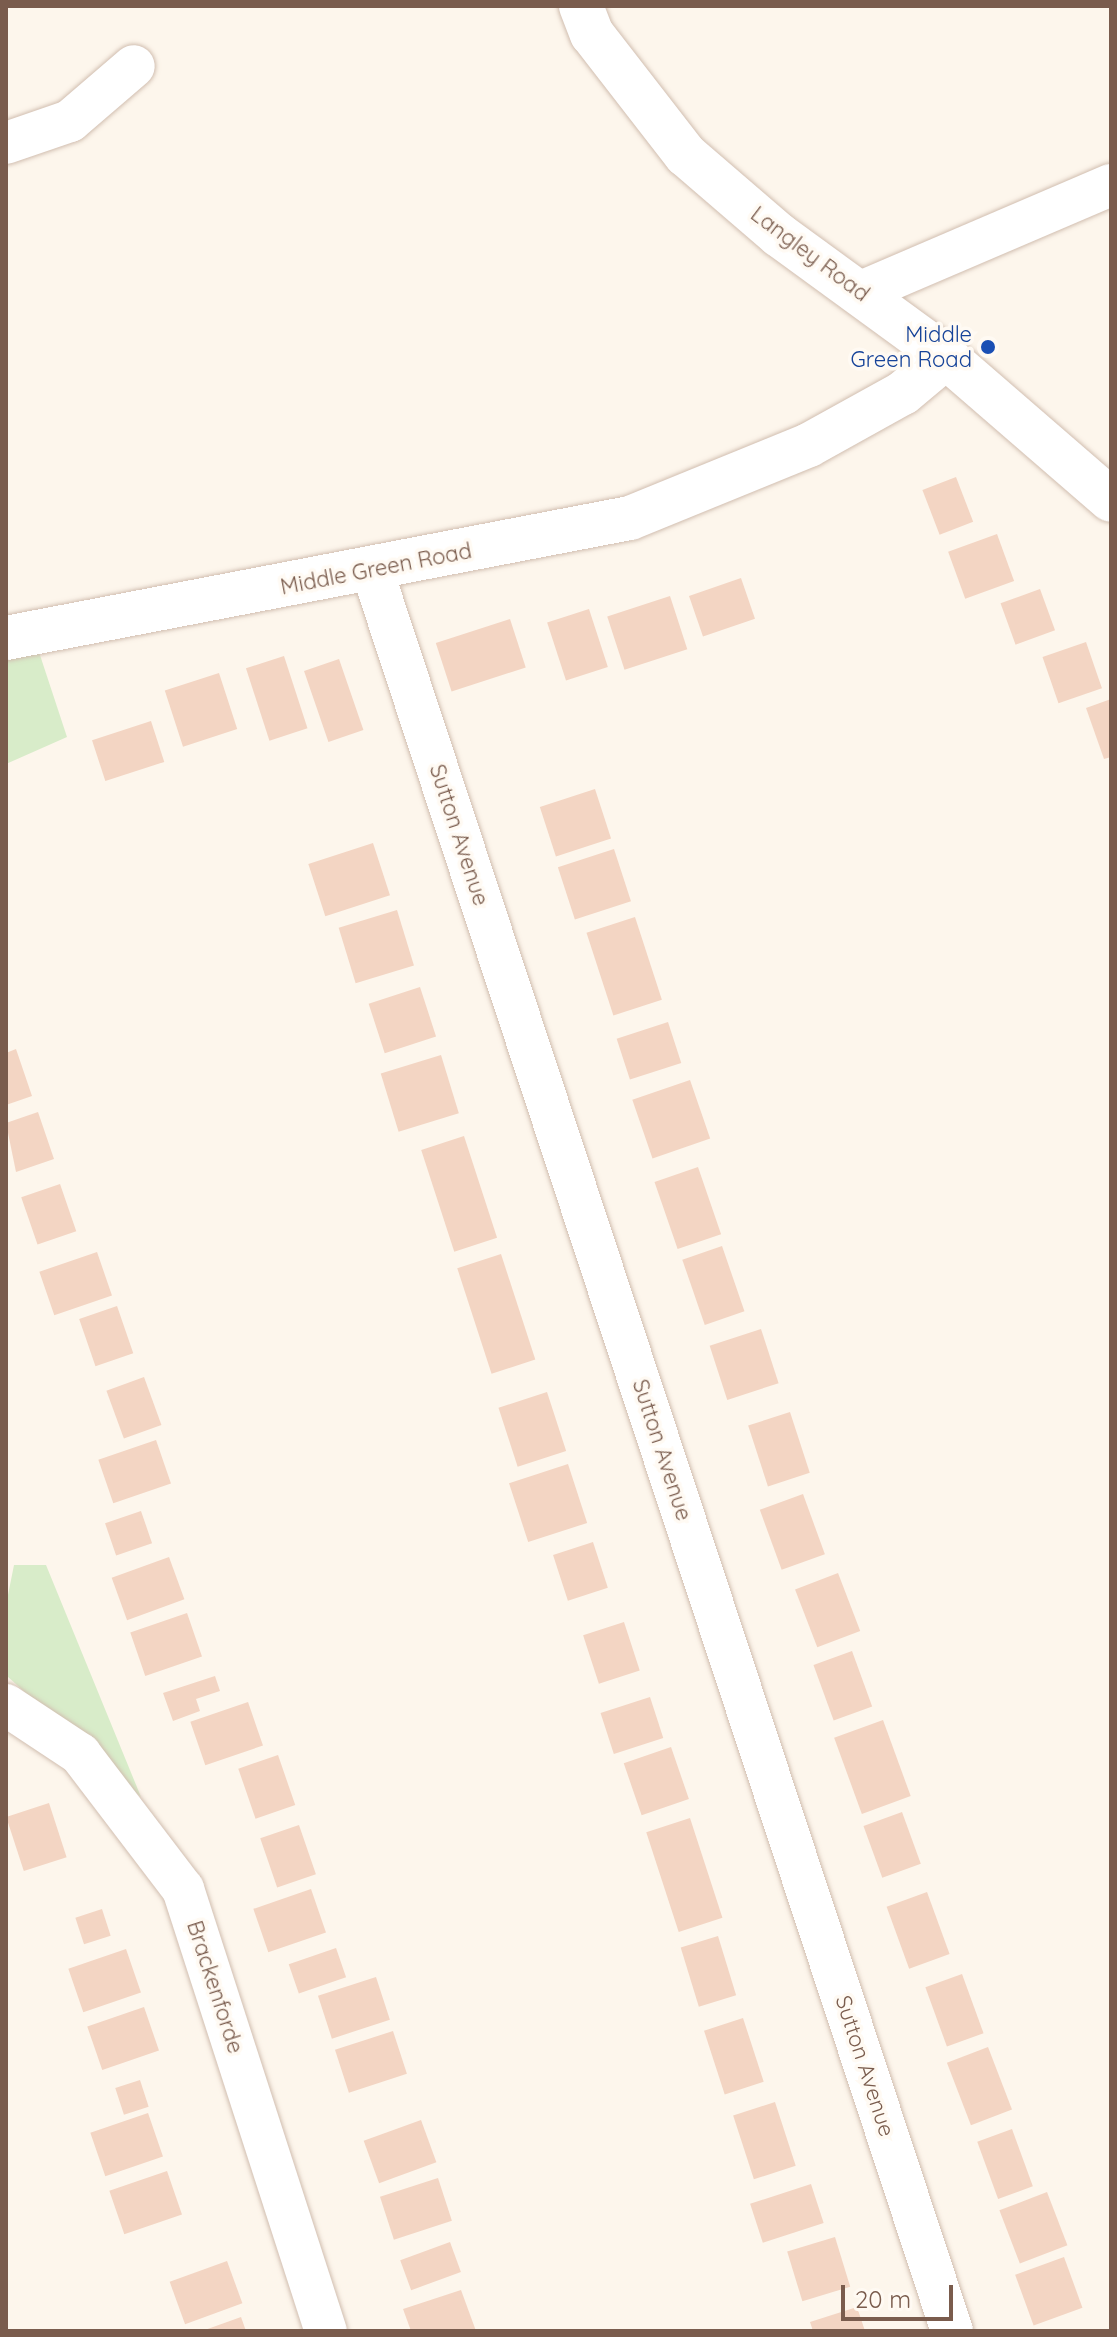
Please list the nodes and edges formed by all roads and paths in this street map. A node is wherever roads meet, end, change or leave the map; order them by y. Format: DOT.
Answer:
graph roads {
  1 [pos="581,6"];
  2 [pos="134,66"];
  3 [pos="6,143"];
  4 [pos="1111,185"];
  5 [pos="861,292"];
  6 [pos="946,357"];
  7 [pos="1111,500"];
  8 [pos="372,570"];
  9 [pos="6,638"];
  10 [pos="6,1705"];
  11 [pos="326,2331"];
  12 [pos="952,2331"];
  1 -- 5 [label="street, Langley Road"];
  2 -- 3 [label="street"];
  4 -- 5 [label="street"];
  5 -- 6 [label="street, Langley Road"];
  6 -- 7 [label="street, Langley Road"];
  6 -- 8 [label="street, Middle Green Road"];
  8 -- 9 [label="street, Middle Green Road"];
  8 -- 12 [label="street, Sutton Avenue"];
  10 -- 11 [label="street, Brackenforde"];
}
